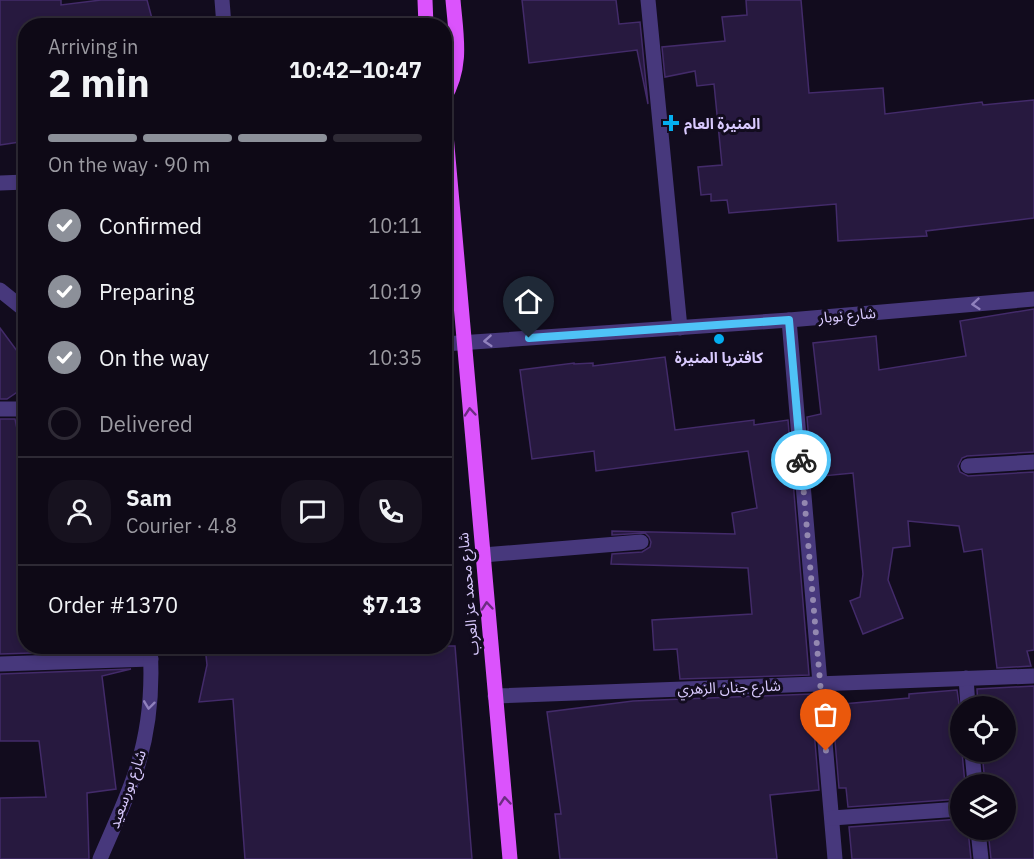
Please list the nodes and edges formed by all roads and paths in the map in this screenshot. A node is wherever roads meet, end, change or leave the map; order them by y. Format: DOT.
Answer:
graph roads {
  1 [pos="222,0"];
  2 [pos="425,0"];
  3 [pos="453,0"];
  4 [pos="648,0"];
  5 [pos="223,18"];
  6 [pos="426,18"];
  7 [pos="452,82"];
  8 [pos="18,182"];
  9 [pos="0,183"];
  10 [pos="452,222"];
  11 [pos="0,290"];
  12 [pos="1034,299"];
  13 [pos="18,305"];
  14 [pos="789,320"];
  15 [pos="680,328"];
  16 [pos="464,342"];
  17 [pos="452,343"];
  18 [pos="0,409"];
  19 [pos="18,409"];
  20 [pos="1034,462"];
  21 [pos="969,466"];
  22 [pos="641,542"];
  23 [pos="483,555"];
  24 [pos="137,654"];
  25 [pos="151,654"];
  26 [pos="0,664"];
  27 [pos="1034,676"];
  28 [pos="966,678"];
  29 [pos="820,684"];
  30 [pos="495,696"];
  31 [pos="967,696"];
  32 [pos="950,810"];
  33 [pos="832,818"];
  34 [pos="979,840"];
  35 [pos="100,859"];
  36 [pos="510,859"];
  37 [pos="836,859"];
  38 [pos="981,859"];
  1 -- 5 [label="street"];
  2 -- 6 [label="main road"];
  3 -- 7 [label="main road"];
  4 -- 15 [label="street"];
  8 -- 9 [label="street"];
  10 -- 16 [label="main road, شارع محمد عز العرب"];
  11 -- 13 [label="street"];
  12 -- 14 [label="street, شارع نوبار, one-way"];
  14 -- 15 [label="street, شارع نوبار"];
  14 -- 29 [label="street"];
  15 -- 16 [label="street, شارع نوبار, one-way"];
  16 -- 17 [label="street, شارع نوبار"];
  23 -- 16 [label="main road, شارع محمد عز العرب, one-way"];
  18 -- 19 [label="street"];
  20 -- 21 [label="street"];
  22 -- 23 [label="street"];
  30 -- 23 [label="main road, شارع محمد عز العرب, one-way"];
  24 -- 26 [label="street"];
  25 -- 35 [label="street, شارع بورسعيد, one-way"];
  27 -- 28 [label="street, شارع جنان الزهري"];
  28 -- 29 [label="street, شارع جنان الزهري"];
  28 -- 31 [label="street"];
  29 -- 30 [label="street, شارع جنان الزهري"];
  29 -- 33 [label="street"];
  36 -- 30 [label="main road, شارع محمد عز العرب, one-way"];
  32 -- 33 [label="street"];
  33 -- 37 [label="street"];
  34 -- 38 [label="street"];
}
